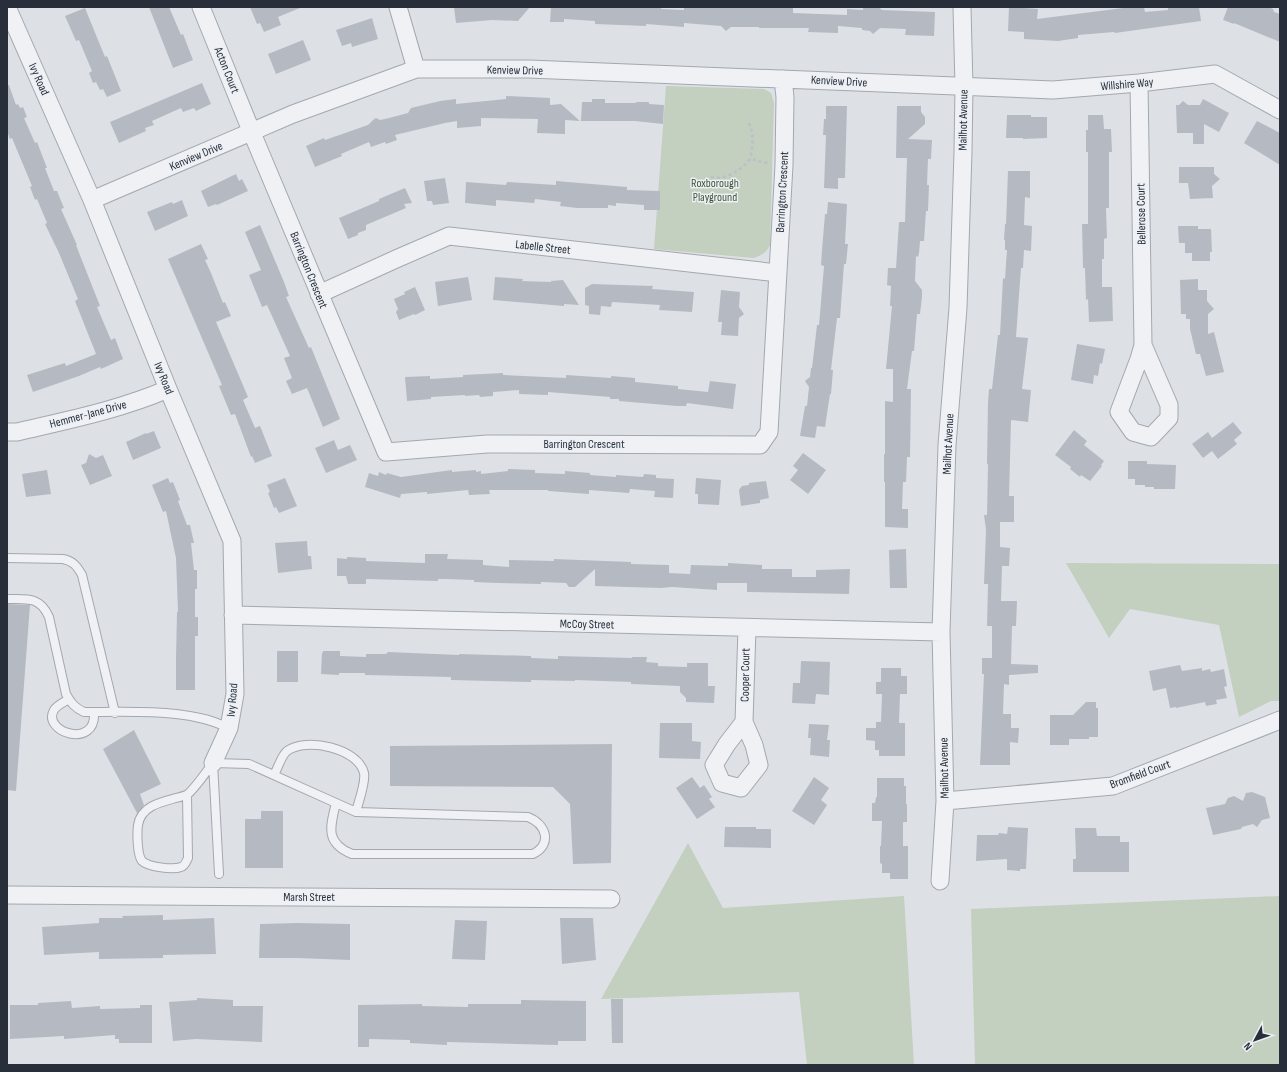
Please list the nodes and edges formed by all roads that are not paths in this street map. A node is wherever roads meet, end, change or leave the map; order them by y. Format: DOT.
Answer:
graph roads {
  1 [pos="7,7"];
  2 [pos="202,7"];
  3 [pos="398,7"];
  4 [pos="962,7"];
  5 [pos="416,69"];
  6 [pos="783,79"];
  7 [pos="1139,83"];
  8 [pos="964,87"];
  9 [pos="1280,110"];
  10 [pos="252,133"];
  11 [pos="92,200"];
  12 [pos="778,273"];
  13 [pos="319,294"];
  14 [pos="1143,345"];
  15 [pos="168,389"];
  16 [pos="7,432"];
  17 [pos="7,558"];
  18 [pos="7,599"];
  19 [pos="233,615"];
  20 [pos="746,628"];
  21 [pos="941,632"];
  22 [pos="69,699"];
  23 [pos="94,712"];
  24 [pos="115,713"];
  25 [pos="1280,720"];
  26 [pos="744,722"];
  27 [pos="229,728"];
  28 [pos="213,763"];
  29 [pos="274,775"];
  30 [pos="187,795"];
  31 [pos="945,801"];
  32 [pos="336,804"];
  33 [pos="356,812"];
  34 [pos="219,874"];
  35 [pos="940,881"];
  36 [pos="7,895"];
  37 [pos="610,899"];
  1 -- 11 [label="street, Ivy Road"];
  2 -- 10 [label="street, Acton Court"];
  3 -- 5 [label="street"];
  4 -- 8 [label="street, Mailhot Avenue"];
  5 -- 6 [label="street, Kenview Drive"];
  5 -- 10 [label="street, Kenview Drive"];
  6 -- 8 [label="street, Kenview Drive"];
  6 -- 12 [label="street, Barrington Crescent"];
  7 -- 8 [label="street, Willshire Way"];
  7 -- 9 [label="street, Willshire Way"];
  7 -- 14 [label="street, Bellerose Court"];
  8 -- 21 [label="street, Mailhot Avenue"];
  10 -- 11 [label="street, Kenview Drive"];
  10 -- 13 [label="street, Barrington Crescent"];
  11 -- 15 [label="street, Ivy Road"];
  12 -- 13 [label="street, Labelle Street"];
  12 -- 13 [label="street, Barrington Crescent"];
  14 -- 14 [label="street, Bellerose Court"];
  15 -- 16 [label="street, Hemmer-Jane Drive"];
  15 -- 19 [label="street, Ivy Road"];
  17 -- 24 [label="lane"];
  18 -- 22 [label="lane"];
  19 -- 20 [label="street, McCoy Street"];
  19 -- 27 [label="street, Ivy Road"];
  20 -- 21 [label="street, McCoy Street"];
  20 -- 26 [label="street, Cooper Court"];
  21 -- 31 [label="street, Mailhot Avenue"];
  22 -- 23 [label="lane"];
  22 -- 23 [label="lane"];
  23 -- 24 [label="lane"];
  24 -- 27 [label="lane"];
  25 -- 31 [label="street, Bromfield Court"];
  27 -- 28 [label="street, Ivy Road"];
  28 -- 29 [label="lane"];
  28 -- 30 [label="lane"];
  28 -- 34 [label="lane"];
  29 -- 32 [label="lane"];
  29 -- 33 [label="lane"];
  30 -- 30 [label="lane"];
  31 -- 35 [label="street, Mailhot Avenue"];
  32 -- 33 [label="lane"];
  32 -- 33 [label="lane"];
  36 -- 37 [label="street, Marsh Street"];
}
